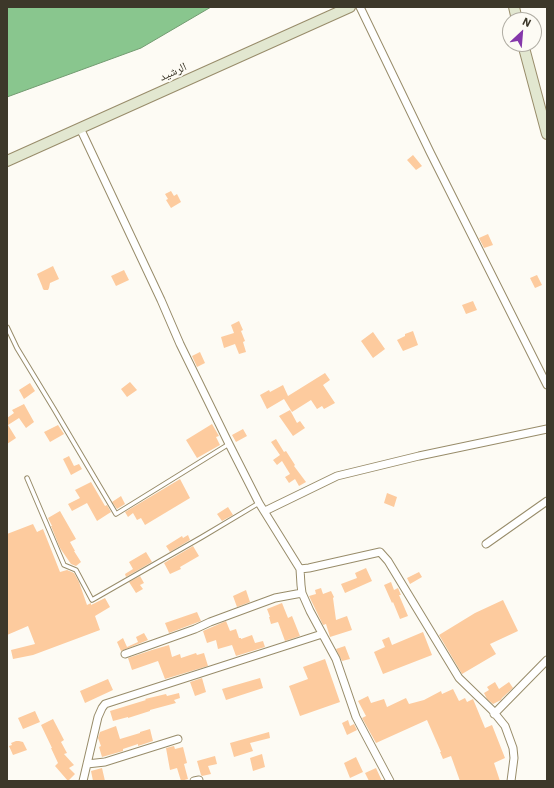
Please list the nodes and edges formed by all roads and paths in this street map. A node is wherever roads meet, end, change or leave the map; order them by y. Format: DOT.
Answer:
graph roads {
  1 [pos="350,7"];
  2 [pos="360,7"];
  3 [pos="525,52"];
  4 [pos="80,128"];
  5 [pos="547,134"];
  6 [pos="7,161"];
  7 [pos="7,327"];
  8 [pos="547,385"];
  9 [pos="547,429"];
  10 [pos="229,444"];
  11 [pos="26,478"];
  12 [pos="547,501"];
  13 [pos="259,503"];
  14 [pos="265,511"];
  15 [pos="486,544"];
  16 [pos="300,569"];
  17 [pos="302,592"];
  18 [pos="322,634"];
  19 [pos="125,654"];
  20 [pos="547,660"];
  21 [pos="494,714"];
  22 [pos="178,739"];
  23 [pos="87,764"];
  24 [pos="83,781"];
  25 [pos="390,781"];
  26 [pos="511,781"];
  1 -- 4 [label="main road, الرشيد"];
  2 -- 8 [label="street"];
  3 -- 5 [label="main road"];
  4 -- 6 [label="main road, الرشيد"];
  4 -- 10 [label="street"];
  7 -- 10 [label="lane"];
  9 -- 14 [label="street"];
  10 -- 13 [label="street"];
  11 -- 13 [label="lane"];
  12 -- 15 [label="street"];
  13 -- 14 [label="street"];
  14 -- 16 [label="street"];
  16 -- 17 [label="street"];
  16 -- 21 [label="street"];
  17 -- 18 [label="street"];
  17 -- 19 [label="street"];
  18 -- 23 [label="street"];
  18 -- 25 [label="street"];
  20 -- 21 [label="street"];
  21 -- 26 [label="street"];
  22 -- 23 [label="street"];
  23 -- 24 [label="street"];
}
